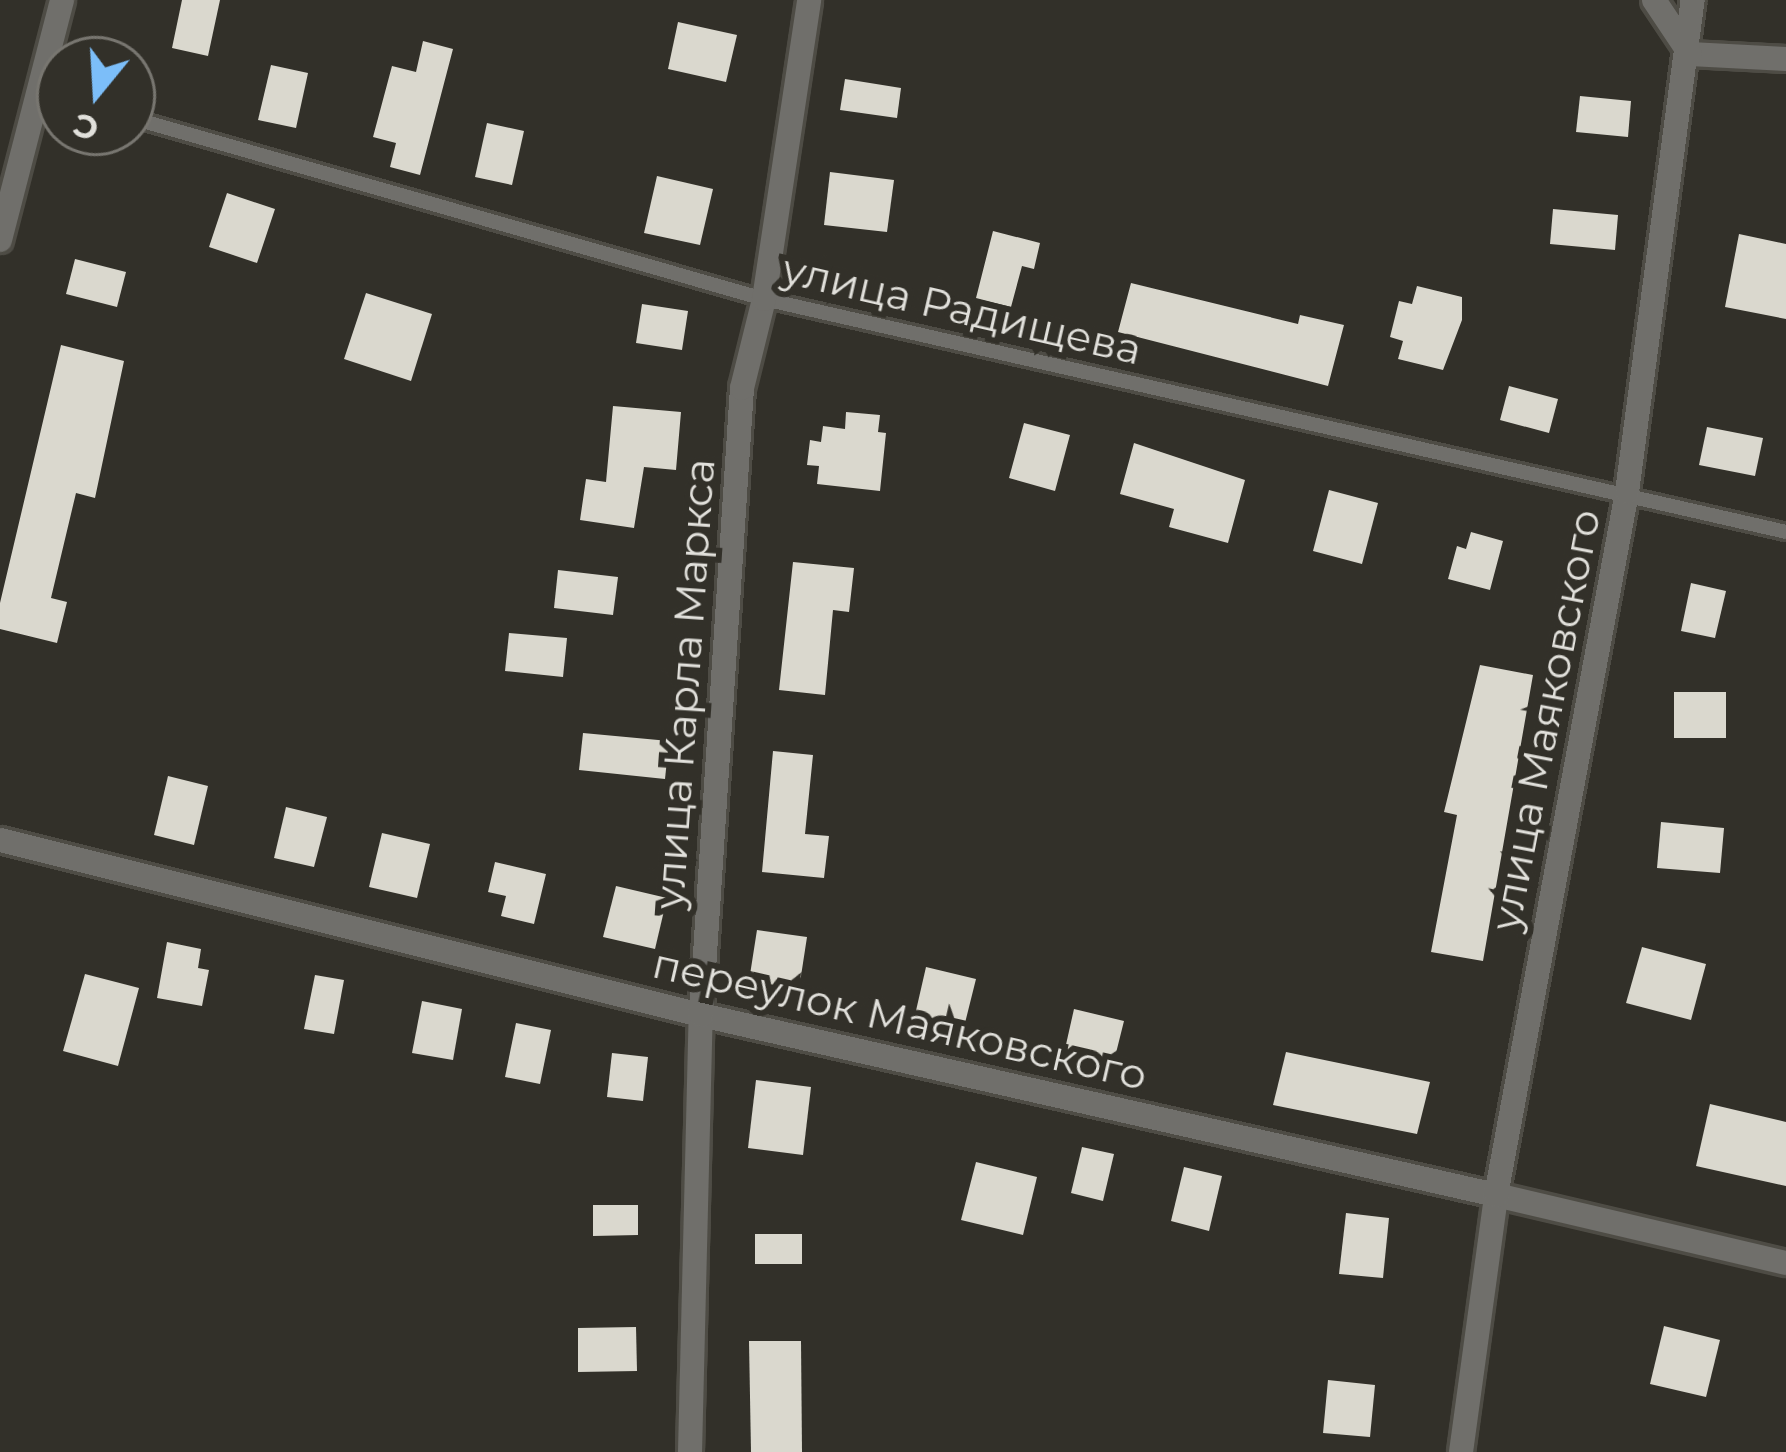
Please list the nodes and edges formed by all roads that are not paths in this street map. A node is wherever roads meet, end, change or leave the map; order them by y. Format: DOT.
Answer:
graph roads {
  1 [pos="62,0"];
  2 [pos="809,0"];
  3 [pos="1654,0"];
  4 [pos="1693,0"];
  5 [pos="57,36"];
  6 [pos="1690,54"];
  7 [pos="1786,59"];
  8 [pos="156,125"];
  9 [pos="36,136"];
  10 [pos="0,240"];
  11 [pos="764,299"];
  12 [pos="1627,492"];
  13 [pos="1786,532"];
  14 [pos="0,840"];
  15 [pos="700,1015"];
  16 [pos="1496,1195"];
  17 [pos="1786,1263"];
  18 [pos="690,1452"];
  19 [pos="1461,1452"];
  1 -- 5 [label="street"];
  2 -- 11 [label="street, улица Карла Маркса"];
  3 -- 6 [label="street"];
  4 -- 6 [label="street, улица Маяковского"];
  6 -- 7 [label="street"];
  6 -- 12 [label="street, улица Маяковского"];
  8 -- 11 [label="lane, улица Радищева"];
  9 -- 10 [label="street"];
  11 -- 12 [label="lane, улица Радищева"];
  11 -- 15 [label="street, улица Карла Маркса"];
  12 -- 13 [label="lane, улица Радищева"];
  12 -- 16 [label="street, улица Маяковского"];
  14 -- 15 [label="street, переулок Маяковского"];
  15 -- 16 [label="street, переулок Маяковского"];
  15 -- 18 [label="street, улица Карла Маркса"];
  16 -- 17 [label="street, переулок Маяковского"];
  16 -- 19 [label="street, улица Маяковского"];
}
